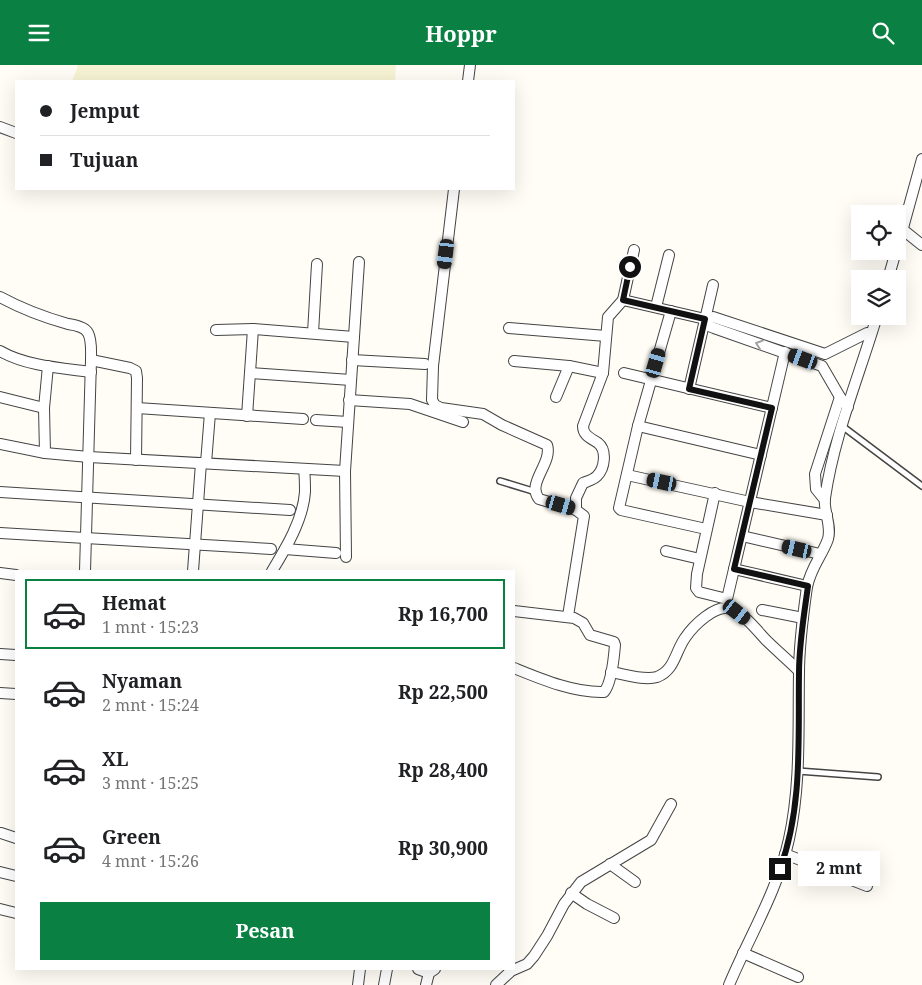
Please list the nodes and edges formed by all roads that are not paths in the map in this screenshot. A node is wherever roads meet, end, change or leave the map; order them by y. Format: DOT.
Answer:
graph roads {
  1 [pos="470,65"];
  2 [pos="468,80"];
  3 [pos="0,127"];
  4 [pos="15,133"];
  5 [pos="922,159"];
  6 [pos="454,190"];
  7 [pos="906,215"];
  8 [pos="906,232"];
  9 [pos="922,245"];
  10 [pos="634,250"];
  11 [pos="668,255"];
  12 [pos="359,262"];
  13 [pos="317,264"];
  14 [pos="713,285"];
  15 [pos="0,297"];
  16 [pos="621,302"];
  17 [pos="656,307"];
  18 [pos="671,311"];
  19 [pos="705,319"];
  20 [pos="874,325"];
  21 [pos="509,328"];
  22 [pos="253,329"];
  23 [pos="216,330"];
  24 [pos="312,333"];
  25 [pos="867,333"];
  26 [pos="606,336"];
  27 [pos="354,337"];
  28 [pos="0,351"];
  29 [pos="785,353"];
  30 [pos="825,353"];
  31 [pos="352,359"];
  32 [pos="91,360"];
  33 [pos="514,361"];
  34 [pos="425,364"];
  35 [pos="569,365"];
  36 [pos="48,366"];
  37 [pos="822,366"];
  38 [pos="91,372"];
  39 [pos="250,373"];
  40 [pos="603,373"];
  41 [pos="624,373"];
  42 [pos="351,380"];
  43 [pos="651,380"];
  44 [pos="689,389"];
  45 [pos="0,397"];
  46 [pos="556,397"];
  47 [pos="840,397"];
  48 [pos="350,400"];
  49 [pos="848,407"];
  50 [pos="137,408"];
  51 [pos="772,408"];
  52 [pos="44,409"];
  53 [pos="210,413"];
  54 [pos="247,416"];
  55 [pos="303,419"];
  56 [pos="316,420"];
  57 [pos="463,421"];
  58 [pos="348,422"];
  59 [pos="638,426"];
  60 [pos="842,426"];
  61 [pos="0,444"];
  62 [pos="45,453"];
  63 [pos="761,455"];
  64 [pos="89,457"];
  65 [pos="136,460"];
  66 [pos="204,463"];
  67 [pos="304,469"];
  68 [pos="345,471"];
  69 [pos="627,475"];
  70 [pos="500,481"];
  71 [pos="922,486"];
  72 [pos="0,492"];
  73 [pos="536,492"];
  74 [pos="715,493"];
  75 [pos="86,498"];
  76 [pos="825,500"];
  77 [pos="750,502"];
  78 [pos="198,505"];
  79 [pos="576,509"];
  80 [pos="290,510"];
  81 [pos="827,515"];
  82 [pos="706,529"];
  83 [pos="0,533"];
  84 [pos="742,536"];
  85 [pos="86,539"];
  86 [pos="195,545"];
  87 [pos="271,549"];
  88 [pos="285,549"];
  89 [pos="666,551"];
  90 [pos="820,554"];
  91 [pos="700,559"];
  92 [pos="734,569"];
  93 [pos="85,570"];
  94 [pos="193,570"];
  95 [pos="273,570"];
  96 [pos="0,573"];
  97 [pos="15,575"];
  98 [pos="808,586"];
  99 [pos="762,610"];
  100 [pos="515,611"];
  101 [pos="568,617"];
  102 [pos="804,618"];
  103 [pos="0,655"];
  104 [pos="15,655"];
  105 [pos="515,668"];
  106 [pos="799,671"];
  107 [pos="611,672"];
  108 [pos="0,693"];
  109 [pos="15,694"];
  110 [pos="797,771"];
  111 [pos="878,777"];
  112 [pos="671,804"];
  113 [pos="1,833"];
  114 [pos="15,838"];
  115 [pos="785,854"];
  116 [pos="610,864"];
  117 [pos="0,872"];
  118 [pos="15,876"];
  119 [pos="635,882"];
  120 [pos="867,886"];
  121 [pos="571,893"];
  122 [pos="0,909"];
  123 [pos="15,913"];
  124 [pos="614,918"];
  125 [pos="743,953"];
  126 [pos="515,968"];
  127 [pos="360,970"];
  128 [pos="387,970"];
  129 [pos="509,970"];
  130 [pos="432,971"];
  131 [pos="798,977"];
  132 [pos="358,985"];
  133 [pos="384,985"];
  134 [pos="426,985"];
  135 [pos="496,985"];
  136 [pos="730,985"];
  1 -- 2 [label="street"];
  3 -- 4 [label="street"];
  5 -- 7 [label="street"];
  6 -- 73 [label="street"];
  8 -- 9 [label="street"];
  10 -- 16 [label="street"];
  11 -- 17 [label="street"];
  12 -- 27 [label="street"];
  13 -- 24 [label="street"];
  14 -- 19 [label="street"];
  15 -- 32 [label="street"];
  16 -- 17 [label="street"];
  16 -- 26 [label="street"];
  17 -- 18 [label="street"];
  18 -- 19 [label="street"];
  18 -- 43 [label="street"];
  29 -- 19 [label="street, one-way"];
  19 -- 30 [label="street"];
  19 -- 44 [label="street"];
  20 -- 49 [label="street"];
  21 -- 26 [label="street"];
  22 -- 23 [label="street"];
  22 -- 24 [label="street"];
  22 -- 39 [label="street"];
  24 -- 27 [label="street"];
  25 -- 30 [label="street"];
  26 -- 40 [label="street"];
  27 -- 31 [label="street"];
  28 -- 36 [label="street"];
  29 -- 37 [label="street"];
  29 -- 51 [label="street"];
  30 -- 37 [label="street"];
  31 -- 34 [label="street"];
  31 -- 42 [label="street"];
  32 -- 38 [label="street"];
  32 -- 50 [label="street"];
  33 -- 35 [label="street"];
  35 -- 40 [label="street"];
  35 -- 46 [label="street"];
  36 -- 38 [label="street"];
  36 -- 52 [label="street"];
  37 -- 47 [label="street"];
  38 -- 64 [label="street"];
  39 -- 42 [label="street"];
  39 -- 54 [label="street"];
  40 -- 79 [label="street"];
  41 -- 43 [label="street"];
  42 -- 48 [label="street"];
  43 -- 44 [label="street"];
  43 -- 59 [label="street"];
  44 -- 51 [label="street"];
  45 -- 52 [label="street"];
  47 -- 49 [label="street"];
  47 -- 76 [label="street"];
  48 -- 57 [label="street"];
  48 -- 58 [label="street"];
  49 -- 60 [label="street"];
  50 -- 53 [label="street"];
  50 -- 65 [label="street"];
  51 -- 63 [label="street"];
  52 -- 62 [label="street"];
  53 -- 54 [label="street"];
  53 -- 66 [label="street"];
  54 -- 55 [label="street"];
  56 -- 58 [label="street"];
  58 -- 68 [label="street"];
  59 -- 63 [label="street"];
  59 -- 69 [label="street"];
  60 -- 71 [label="lane"];
  60 -- 76 [label="street"];
  61 -- 62 [label="street"];
  62 -- 64 [label="street"];
  63 -- 77 [label="street"];
  64 -- 65 [label="street"];
  64 -- 75 [label="street"];
  65 -- 66 [label="street"];
  66 -- 67 [label="street"];
  66 -- 78 [label="street"];
  67 -- 68 [label="street"];
  67 -- 88 [label="street"];
  68 -- 88 [label="street"];
  69 -- 74 [label="street"];
  69 -- 82 [label="street"];
  70 -- 73 [label="lane"];
  72 -- 75 [label="street"];
  73 -- 79 [label="street"];
  74 -- 77 [label="street"];
  74 -- 82 [label="street"];
  75 -- 78 [label="street"];
  75 -- 85 [label="street"];
  76 -- 81 [label="street"];
  77 -- 81 [label="street"];
  77 -- 84 [label="street"];
  78 -- 80 [label="street"];
  78 -- 86 [label="street"];
  79 -- 101 [label="street"];
  81 -- 90 [label="street"];
  82 -- 91 [label="street"];
  83 -- 85 [label="street"];
  84 -- 90 [label="street"];
  84 -- 92 [label="street"];
  85 -- 86 [label="street"];
  85 -- 93 [label="street"];
  86 -- 87 [label="street"];
  86 -- 94 [label="street"];
  88 -- 95 [label="street"];
  89 -- 91 [label="street"];
  90 -- 98 [label="street"];
  91 -- 92 [label="street"];
  92 -- 98 [label="street"];
  96 -- 97 [label="street"];
  98 -- 102 [label="street"];
  99 -- 102 [label="street"];
  100 -- 101 [label="street"];
  101 -- 107 [label="street"];
  102 -- 106 [label="street"];
  103 -- 104 [label="street"];
  105 -- 107 [label="street"];
  106 -- 107 [label="street"];
  106 -- 110 [label="street"];
  108 -- 109 [label="street"];
  110 -- 111 [label="lane"];
  110 -- 115 [label="street"];
  112 -- 116 [label="street"];
  113 -- 114 [label="street"];
  115 -- 120 [label="street"];
  115 -- 125 [label="street"];
  116 -- 119 [label="street"];
  116 -- 121 [label="street"];
  117 -- 118 [label="street"];
  121 -- 124 [label="street"];
  121 -- 126 [label="street"];
  122 -- 123 [label="street"];
  125 -- 131 [label="street"];
  125 -- 136 [label="street"];
  127 -- 132 [label="street"];
  128 -- 133 [label="street"];
  129 -- 135 [label="street"];
  130 -- 134 [label="street"];
}
